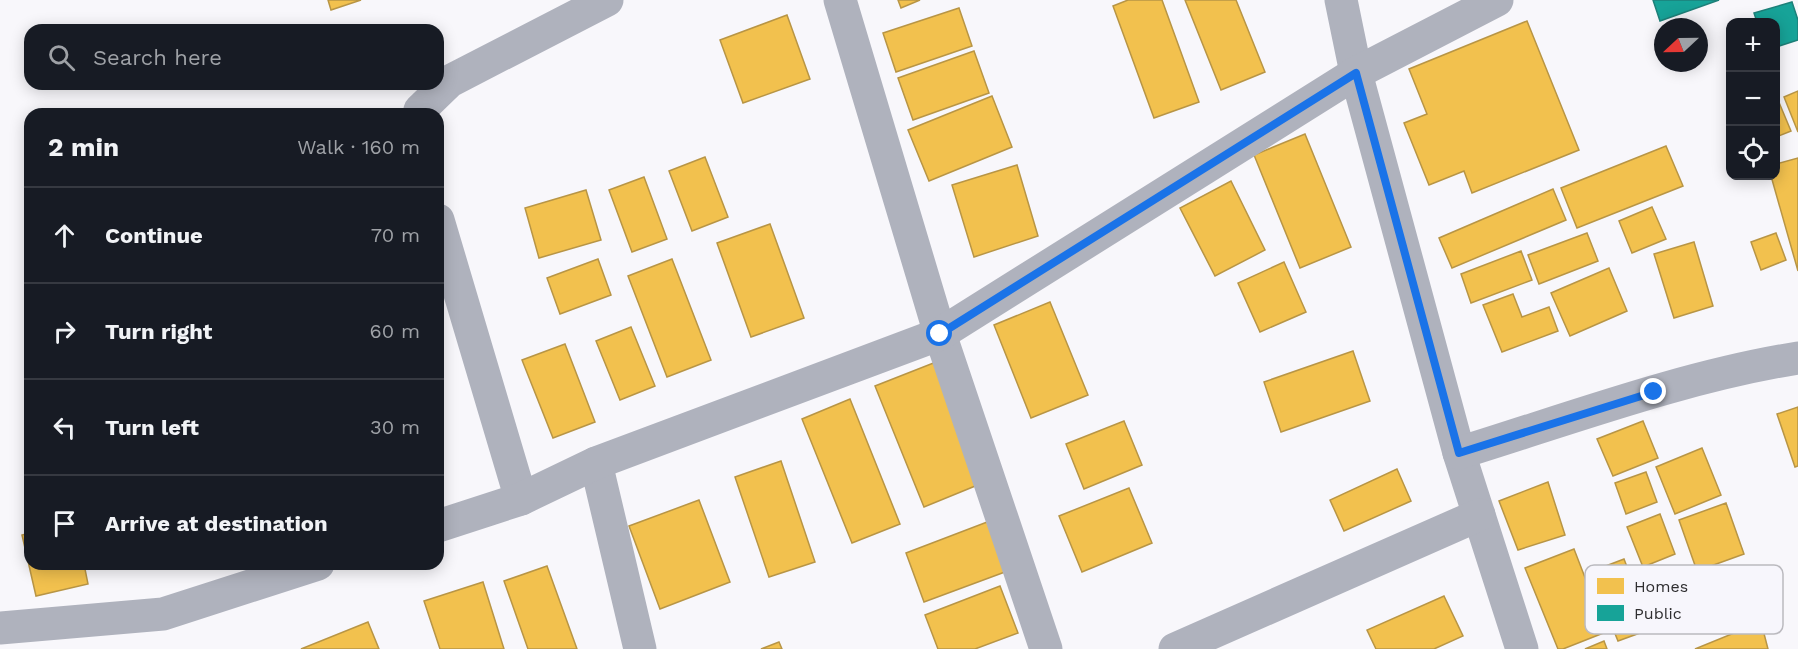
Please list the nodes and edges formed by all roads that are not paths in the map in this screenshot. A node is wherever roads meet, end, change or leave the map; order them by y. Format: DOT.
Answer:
graph roads {
  1 [pos="607,0"];
  2 [pos="840,0"];
  3 [pos="1341,0"];
  4 [pos="1497,0"];
  5 [pos="1356,73"];
  6 [pos="444,87"];
  7 [pos="441,90"];
  8 [pos="422,108"];
  9 [pos="444,240"];
  10 [pos="940,334"];
  11 [pos="1798,358"];
  12 [pos="1459,453"];
  13 [pos="596,463"];
  14 [pos="521,499"];
  15 [pos="1479,515"];
  16 [pos="444,524"];
  17 [pos="299,570"];
  18 [pos="0,628"];
  19 [pos="639,649"];
  20 [pos="1046,649"];
  21 [pos="1174,649"];
  22 [pos="1522,649"];
  1 -- 6 [label="street"];
  2 -- 10 [label="street"];
  3 -- 5 [label="street"];
  4 -- 5 [label="street"];
  5 -- 10 [label="street"];
  5 -- 12 [label="street"];
  7 -- 8 [label="street"];
  9 -- 14 [label="street"];
  10 -- 13 [label="street"];
  10 -- 20 [label="street"];
  11 -- 12 [label="street"];
  12 -- 15 [label="street"];
  13 -- 14 [label="street"];
  13 -- 19 [label="street"];
  14 -- 16 [label="street"];
  15 -- 21 [label="street"];
  15 -- 22 [label="street"];
  17 -- 18 [label="street"];
}
